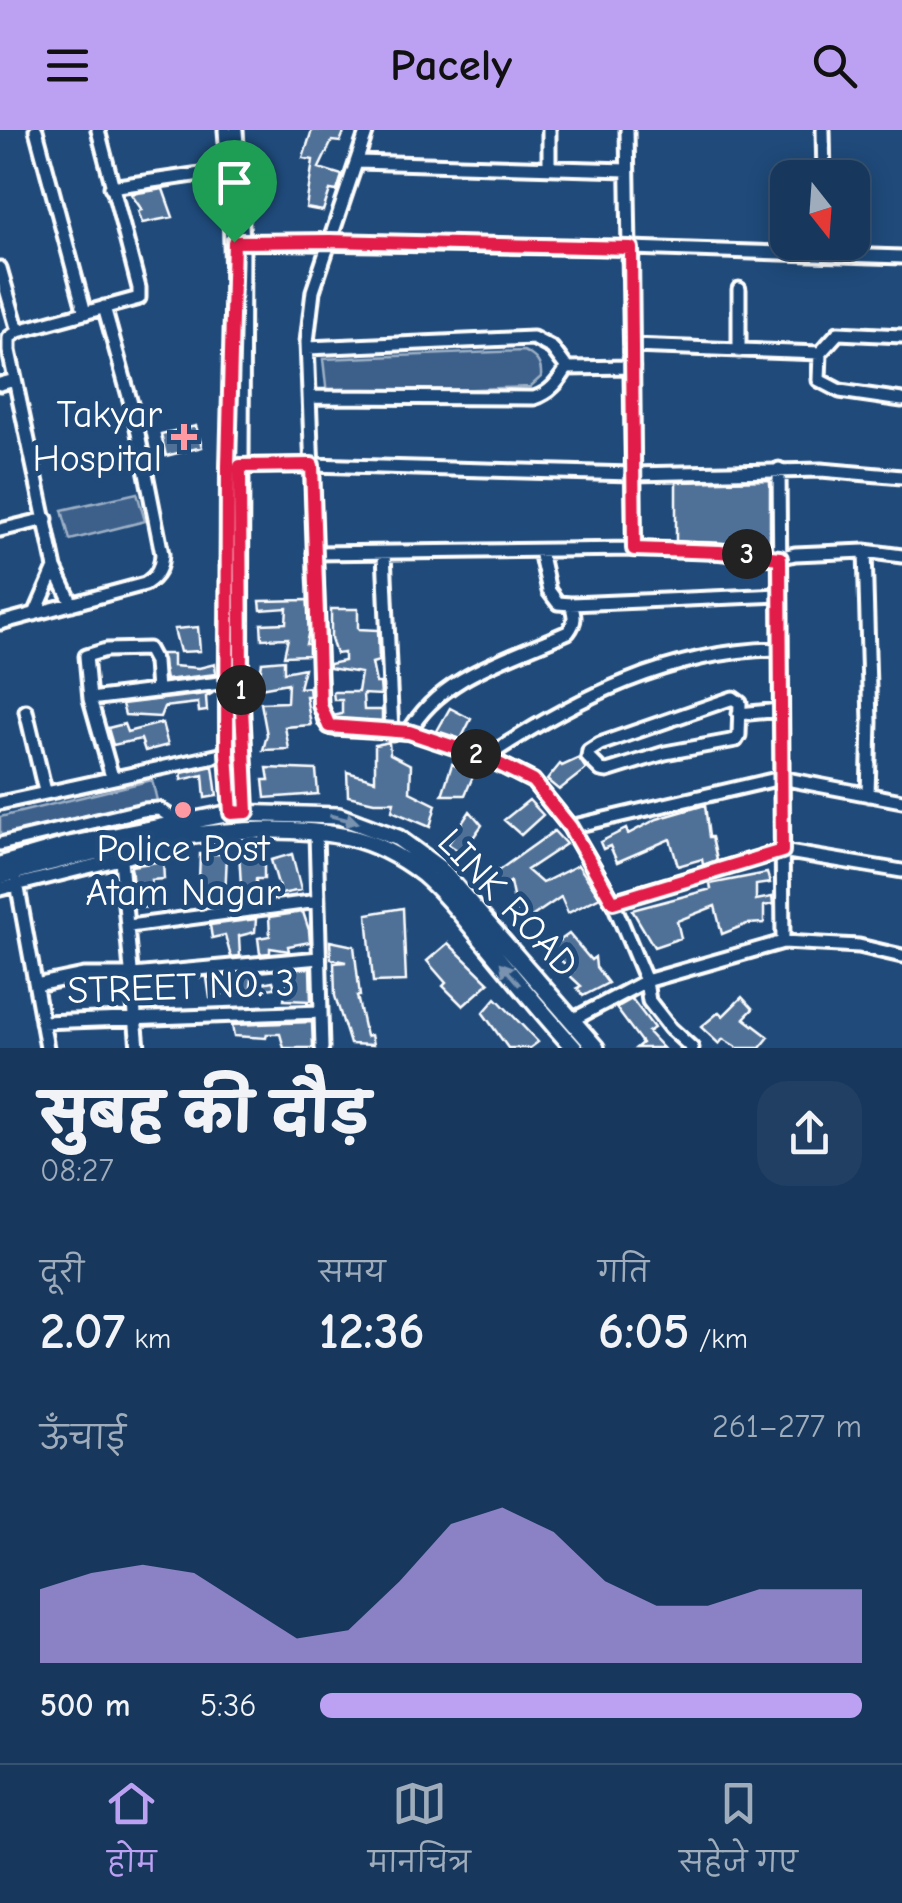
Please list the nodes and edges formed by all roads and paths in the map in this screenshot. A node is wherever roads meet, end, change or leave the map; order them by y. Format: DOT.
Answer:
graph roads {
  1 [pos="36,130"];
  2 [pos="98,130"];
  3 [pos="225,130"];
  4 [pos="236,130"];
  5 [pos="366,130"];
  6 [pos="549,130"];
  7 [pos="627,130"];
  8 [pos="823,130"];
  9 [pos="824,160"];
  10 [pos="357,162"];
  11 [pos="549,166"];
  12 [pos="228,170"];
  13 [pos="627,170"];
  14 [pos="111,187"];
  15 [pos="330,241"];
  16 [pos="238,242"];
  17 [pos="631,248"];
  18 [pos="770,249"];
  19 [pos="870,254"];
  20 [pos="902,257"];
  21 [pos="0,268"];
  22 [pos="739,289"];
  23 [pos="104,308"];
  24 [pos="85,312"];
  25 [pos="18,331"];
  26 [pos="902,336"];
  27 [pos="632,346"];
  28 [pos="308,348"];
  29 [pos="739,351"];
  30 [pos="820,353"];
  31 [pos="566,368"];
  32 [pos="632,368"];
  33 [pos="15,380"];
  34 [pos="0,384"];
  35 [pos="309,397"];
  36 [pos="902,400"];
  37 [pos="312,465"];
  38 [pos="234,466"];
  39 [pos="779,470"];
  40 [pos="632,474"];
  41 [pos="902,477"];
  42 [pos="46,519"];
  43 [pos="0,530"];
  44 [pos="634,549"];
  45 [pos="540,551"];
  46 [pos="865,551"];
  47 [pos="314,553"];
  48 [pos="384,553"];
  49 [pos="902,556"];
  50 [pos="780,558"];
  51 [pos="55,568"];
  52 [pos="780,595"];
  53 [pos="72,604"];
  54 [pos="570,604"];
  55 [pos="34,614"];
  56 [pos="0,623"];
  57 [pos="780,649"];
  58 [pos="228,682"];
  59 [pos="157,691"];
  60 [pos="90,699"];
  61 [pos="781,710"];
  62 [pos="26,711"];
  63 [pos="739,714"];
  64 [pos="392,732"];
  65 [pos="409,732"];
  66 [pos="243,751"];
  67 [pos="227,753"];
  68 [pos="487,758"];
  69 [pos="112,777"];
  70 [pos="781,778"];
  71 [pos="45,790"];
  72 [pos="868,795"];
  73 [pos="902,801"];
  74 [pos="0,803"];
  75 [pos="239,813"];
  76 [pos="570,827"];
  77 [pos="177,831"];
  78 [pos="316,833"];
  79 [pos="0,844"];
  80 [pos="782,851"];
  81 [pos="120,860"];
  82 [pos="0,865"];
  83 [pos="902,871"];
  84 [pos="0,876"];
  85 [pos="17,883"];
  86 [pos="0,889"];
  87 [pos="318,901"];
  88 [pos="613,902"];
  89 [pos="129,926"];
  90 [pos="782,942"];
  91 [pos="902,956"];
  92 [pos="319,958"];
  93 [pos="133,975"];
  94 [pos="646,982"];
  95 [pos="36,985"];
  96 [pos="322,1012"];
  97 [pos="138,1016"];
  98 [pos="572,1020"];
  99 [pos="42,1022"];
  100 [pos="47,1048"];
  101 [pos="138,1048"];
  102 [pos="322,1048"];
  103 [pos="574,1048"];
  104 [pos="596,1048"];
  105 [pos="692,1048"];
  1 -- 24 [label="street"];
  2 -- 14 [label="street"];
  3 -- 12 [label="street"];
  4 -- 16 [label="street"];
  5 -- 10 [label="street"];
  6 -- 11 [label="street"];
  7 -- 13 [label="street"];
  8 -- 9 [label="street"];
  10 -- 11 [label="street"];
  10 -- 15 [label="street"];
  11 -- 13 [label="street"];
  12 -- 14 [label="street"];
  12 -- 16 [label="street"];
  13 -- 17 [label="street"];
  14 -- 23 [label="street"];
  15 -- 16 [label="street"];
  15 -- 17 [label="street"];
  15 -- 28 [label="street"];
  16 -- 38 [label="street"];
  17 -- 18 [label="street"];
  17 -- 27 [label="street"];
  19 -- 20 [label="street"];
  21 -- 25 [label="street"];
  22 -- 29 [label="street"];
  23 -- 24 [label="street"];
  23 -- 53 [label="street"];
  24 -- 25 [label="street"];
  25 -- 33 [label="street"];
  26 -- 30 [label="street"];
  27 -- 29 [label="street"];
  27 -- 32 [label="street"];
  28 -- 31 [label="street"];
  28 -- 35 [label="street"];
  29 -- 30 [label="street"];
  30 -- 36 [label="street"];
  31 -- 32 [label="street"];
  31 -- 35 [label="street"];
  32 -- 40 [label="street"];
  33 -- 34 [label="street"];
  33 -- 42 [label="street"];
  35 -- 37 [label="street"];
  37 -- 38 [label="street"];
  37 -- 40 [label="street"];
  37 -- 47 [label="street"];
  38 -- 58 [label="street"];
  38 -- 66 [label="street"];
  39 -- 40 [label="street"];
  39 -- 41 [label="street"];
  39 -- 50 [label="street"];
  40 -- 44 [label="street"];
  42 -- 43 [label="street"];
  42 -- 51 [label="street"];
  44 -- 45 [label="street"];
  44 -- 50 [label="street"];
  45 -- 48 [label="street"];
  45 -- 54 [label="street"];
  46 -- 49 [label="street"];
  46 -- 50 [label="street"];
  46 -- 72 [label="street"];
  47 -- 48 [label="street"];
  47 -- 64 [label="street"];
  48 -- 64 [label="street"];
  50 -- 52 [label="street"];
  51 -- 53 [label="street"];
  51 -- 55 [label="street"];
  52 -- 54 [label="street"];
  52 -- 57 [label="street"];
  53 -- 55 [label="street"];
  54 -- 65 [label="street"];
  55 -- 56 [label="street"];
  57 -- 61 [label="street"];
  57 -- 68 [label="street"];
  58 -- 59 [label="street"];
  58 -- 67 [label="street"];
  59 -- 60 [label="street"];
  59 -- 60 [label="street"];
  60 -- 69 [label="street"];
  61 -- 63 [label="street"];
  61 -- 70 [label="street"];
  62 -- 71 [label="street"];
  63 -- 63 [label="street"];
  64 -- 65 [label="street"];
  65 -- 68 [label="street"];
  66 -- 67 [label="street"];
  66 -- 75 [label="street"];
  67 -- 69 [label="street"];
  67 -- 75 [label="street"];
  68 -- 76 [label="street"];
  69 -- 71 [label="street"];
  70 -- 72 [label="street"];
  70 -- 76 [label="street"];
  70 -- 80 [label="street"];
  71 -- 74 [label="street"];
  72 -- 73 [label="street"];
  75 -- 77 [label="main road, LINK ROAD"];
  75 -- 98 [label="main road, LINK ROAD, one-way"];
  76 -- 88 [label="street"];
  77 -- 78 [label="main road, LINK ROAD"];
  77 -- 79 [label="street"];
  77 -- 81 [label="street"];
  77 -- 82 [label="main road"];
  77 -- 84 [label="main road"];
  78 -- 87 [label="street"];
  103 -- 78 [label="main road, LINK ROAD, one-way"];
  80 -- 83 [label="street"];
  80 -- 88 [label="street"];
  80 -- 90 [label="street"];
  81 -- 85 [label="street"];
  81 -- 89 [label="street"];
  85 -- 86 [label="street"];
  85 -- 95 [label="street"];
  87 -- 89 [label="street"];
  87 -- 92 [label="street"];
  88 -- 94 [label="street"];
  89 -- 93 [label="street"];
  90 -- 91 [label="street"];
  90 -- 94 [label="street"];
  92 -- 93 [label="street"];
  92 -- 96 [label="street"];
  93 -- 95 [label="street"];
  93 -- 97 [label="street"];
  94 -- 98 [label="street"];
  94 -- 105 [label="street"];
  95 -- 99 [label="street"];
  96 -- 97 [label="street, STREET NO. 3"];
  96 -- 102 [label="street"];
  97 -- 99 [label="street, STREET NO. 3"];
  97 -- 101 [label="street"];
  98 -- 104 [label="main road, LINK ROAD"];
  99 -- 100 [label="street"];
}
